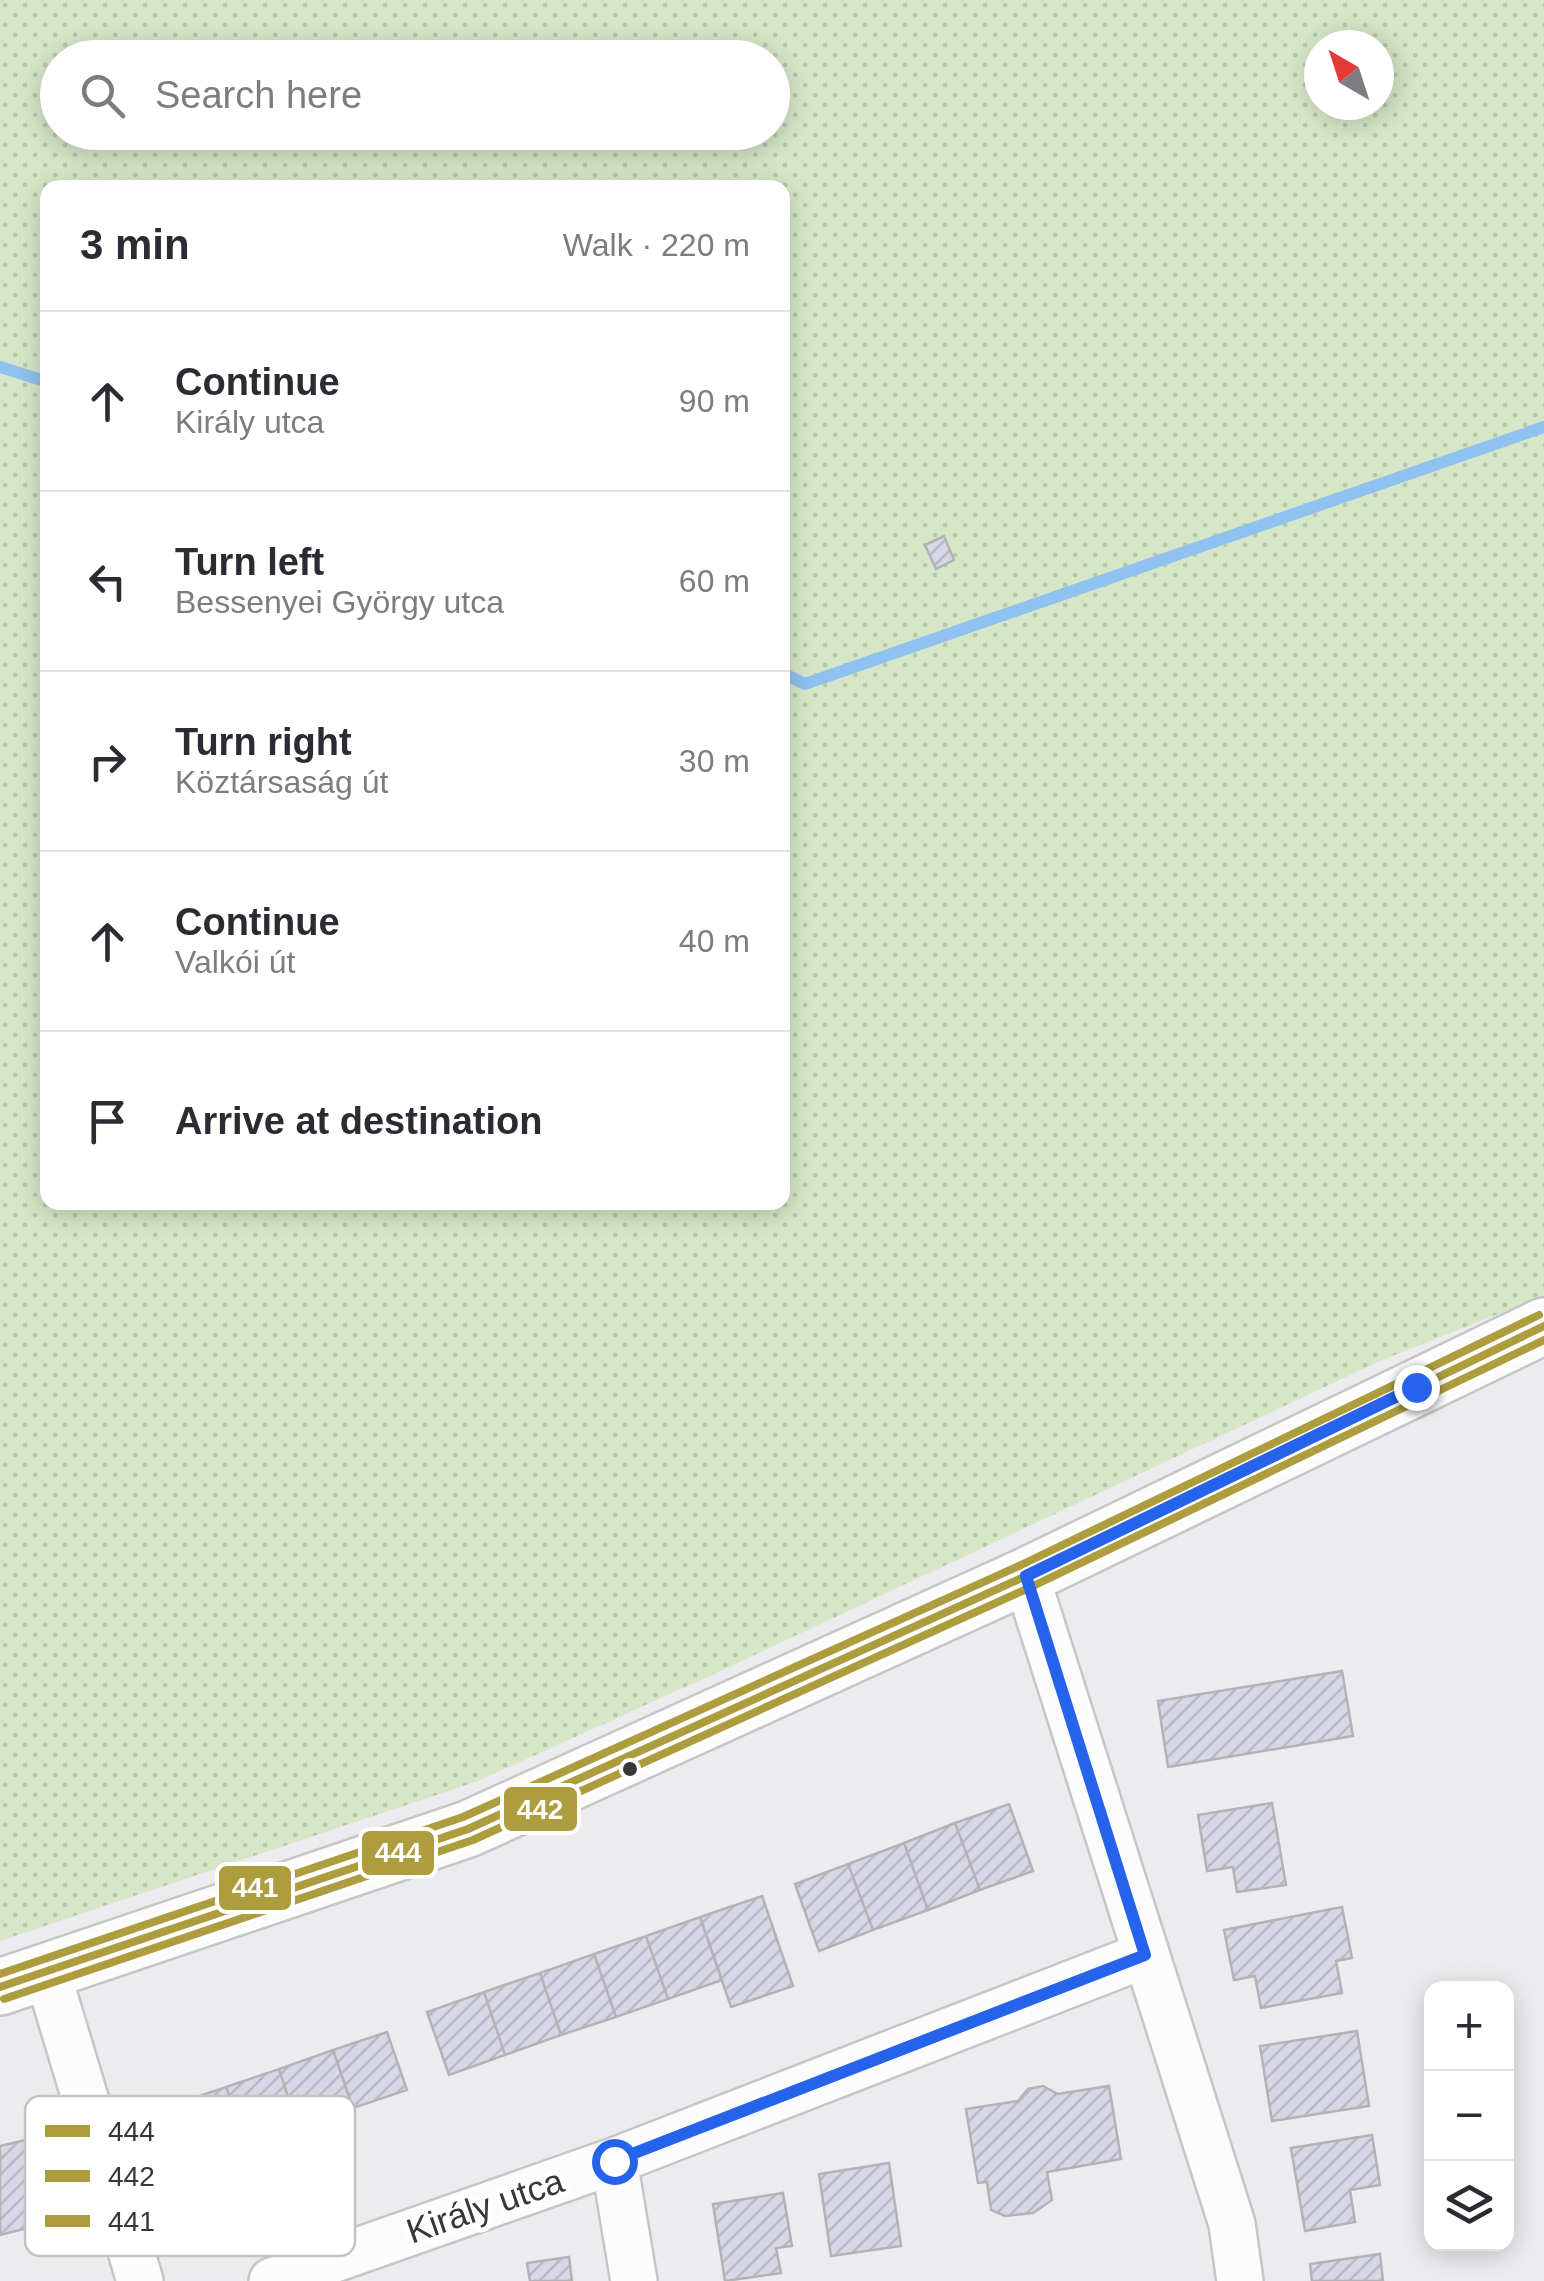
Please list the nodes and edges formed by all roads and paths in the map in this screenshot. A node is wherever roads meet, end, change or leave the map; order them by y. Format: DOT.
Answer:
graph roads {
  1 [pos="1544,1326"];
  2 [pos="1026,1576"];
  3 [pos="1145,1955"];
  4 [pos="24,1980"];
  5 [pos="69,2096"];
  6 [pos="614,2161"];
  7 [pos="355,2252"];
  8 [pos="130,2256"];
  9 [pos="343,2256"];
  10 [pos="140,2281"];
  11 [pos="272,2281"];
  12 [pos="634,2281"];
  13 [pos="1240,2281"];
  1 -- 2 [label="main road"];
  2 -- 3 [label="street"];
  2 -- 4 [label="main road"];
  3 -- 6 [label="street, Király utca"];
  3 -- 13 [label="street"];
  4 -- 5 [label="street"];
  6 -- 7 [label="street, Király utca"];
  6 -- 12 [label="street"];
  8 -- 10 [label="street"];
  9 -- 11 [label="street, Király utca"];
}
